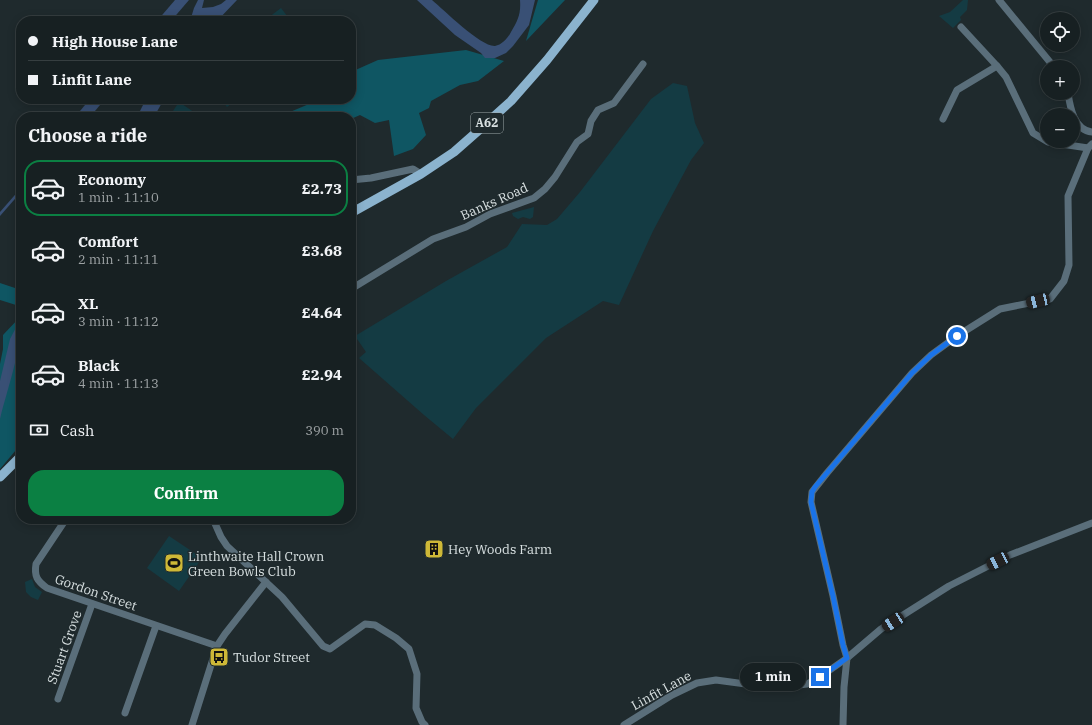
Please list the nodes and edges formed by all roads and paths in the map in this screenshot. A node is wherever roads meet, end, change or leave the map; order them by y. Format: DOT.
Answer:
graph roads {
  1 [pos="594,0"];
  2 [pos="999,0"];
  3 [pos="961,27"];
  4 [pos="1048,60"];
  5 [pos="642,64"];
  6 [pos="997,66"];
  7 [pos="1069,100"];
  8 [pos="943,119"];
  9 [pos="1092,132"];
  10 [pos="1090,146"];
  11 [pos="421,174"];
  12 [pos="356,180"];
  13 [pos="356,210"];
  14 [pos="356,286"];
  15 [pos="16,461"];
  16 [pos="0,477"];
  17 [pos="1092,523"];
  18 [pos="63,524"];
  19 [pos="216,524"];
  20 [pos="266,582"];
  21 [pos="92,604"];
  22 [pos="156,626"];
  23 [pos="217,646"];
  24 [pos="847,658"];
  25 [pos="58,699"];
  26 [pos="125,713"];
  27 [pos="192,725"];
  28 [pos="425,725"];
  29 [pos="624,725"];
  30 [pos="843,725"];
  1 -- 11 [label="main road, A62"];
  2 -- 4 [label="street"];
  3 -- 6 [label="street"];
  5 -- 14 [label="street, Banks Road"];
  6 -- 8 [label="street"];
  6 -- 10 [label="street"];
  7 -- 9 [label="street"];
  10 -- 24 [label="street"];
  11 -- 12 [label="street"];
  11 -- 13 [label="main road, A62"];
  15 -- 16 [label="main road"];
  17 -- 24 [label="street, Linfit Lane"];
  18 -- 21 [label="street, Gordon Street"];
  19 -- 20 [label="street"];
  20 -- 23 [label="street"];
  20 -- 28 [label="street"];
  21 -- 22 [label="street, Gordon Street"];
  21 -- 25 [label="street, Stuart Grove"];
  22 -- 23 [label="street, Gordon Street"];
  22 -- 26 [label="street"];
  23 -- 27 [label="street"];
  24 -- 29 [label="street, Linfit Lane"];
  24 -- 30 [label="street"];
}
